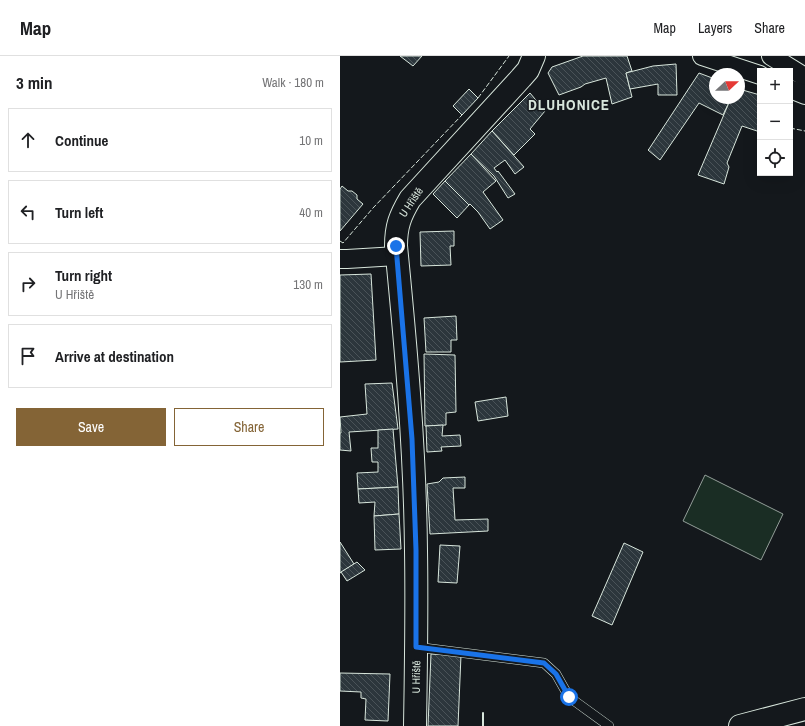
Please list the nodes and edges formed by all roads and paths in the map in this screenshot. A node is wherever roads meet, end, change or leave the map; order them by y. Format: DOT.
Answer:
graph roads {
  1 [pos="534,56"];
  2 [pos="702,56"];
  3 [pos="771,56"];
  4 [pos="757,74"];
  5 [pos="805,77"];
  6 [pos="793,90"];
  7 [pos="805,95"];
  8 [pos="397,256"];
  9 [pos="340,258"];
  10 [pos="416,647"];
  11 [pos="805,709"];
  12 [pos="414,726"];
  13 [pos="609,726"];
  14 [pos="740,726"];
  1 -- 8 [label="main road, U Hřiště"];
  2 -- 4 [label="street"];
  3 -- 5 [label="street"];
  6 -- 7 [label="street"];
  8 -- 9 [label="street"];
  8 -- 10 [label="main road, U Hřiště"];
  10 -- 12 [label="main road, U Hřiště"];
  10 -- 13 [label="lane"];
  11 -- 14 [label="main road"];
}
